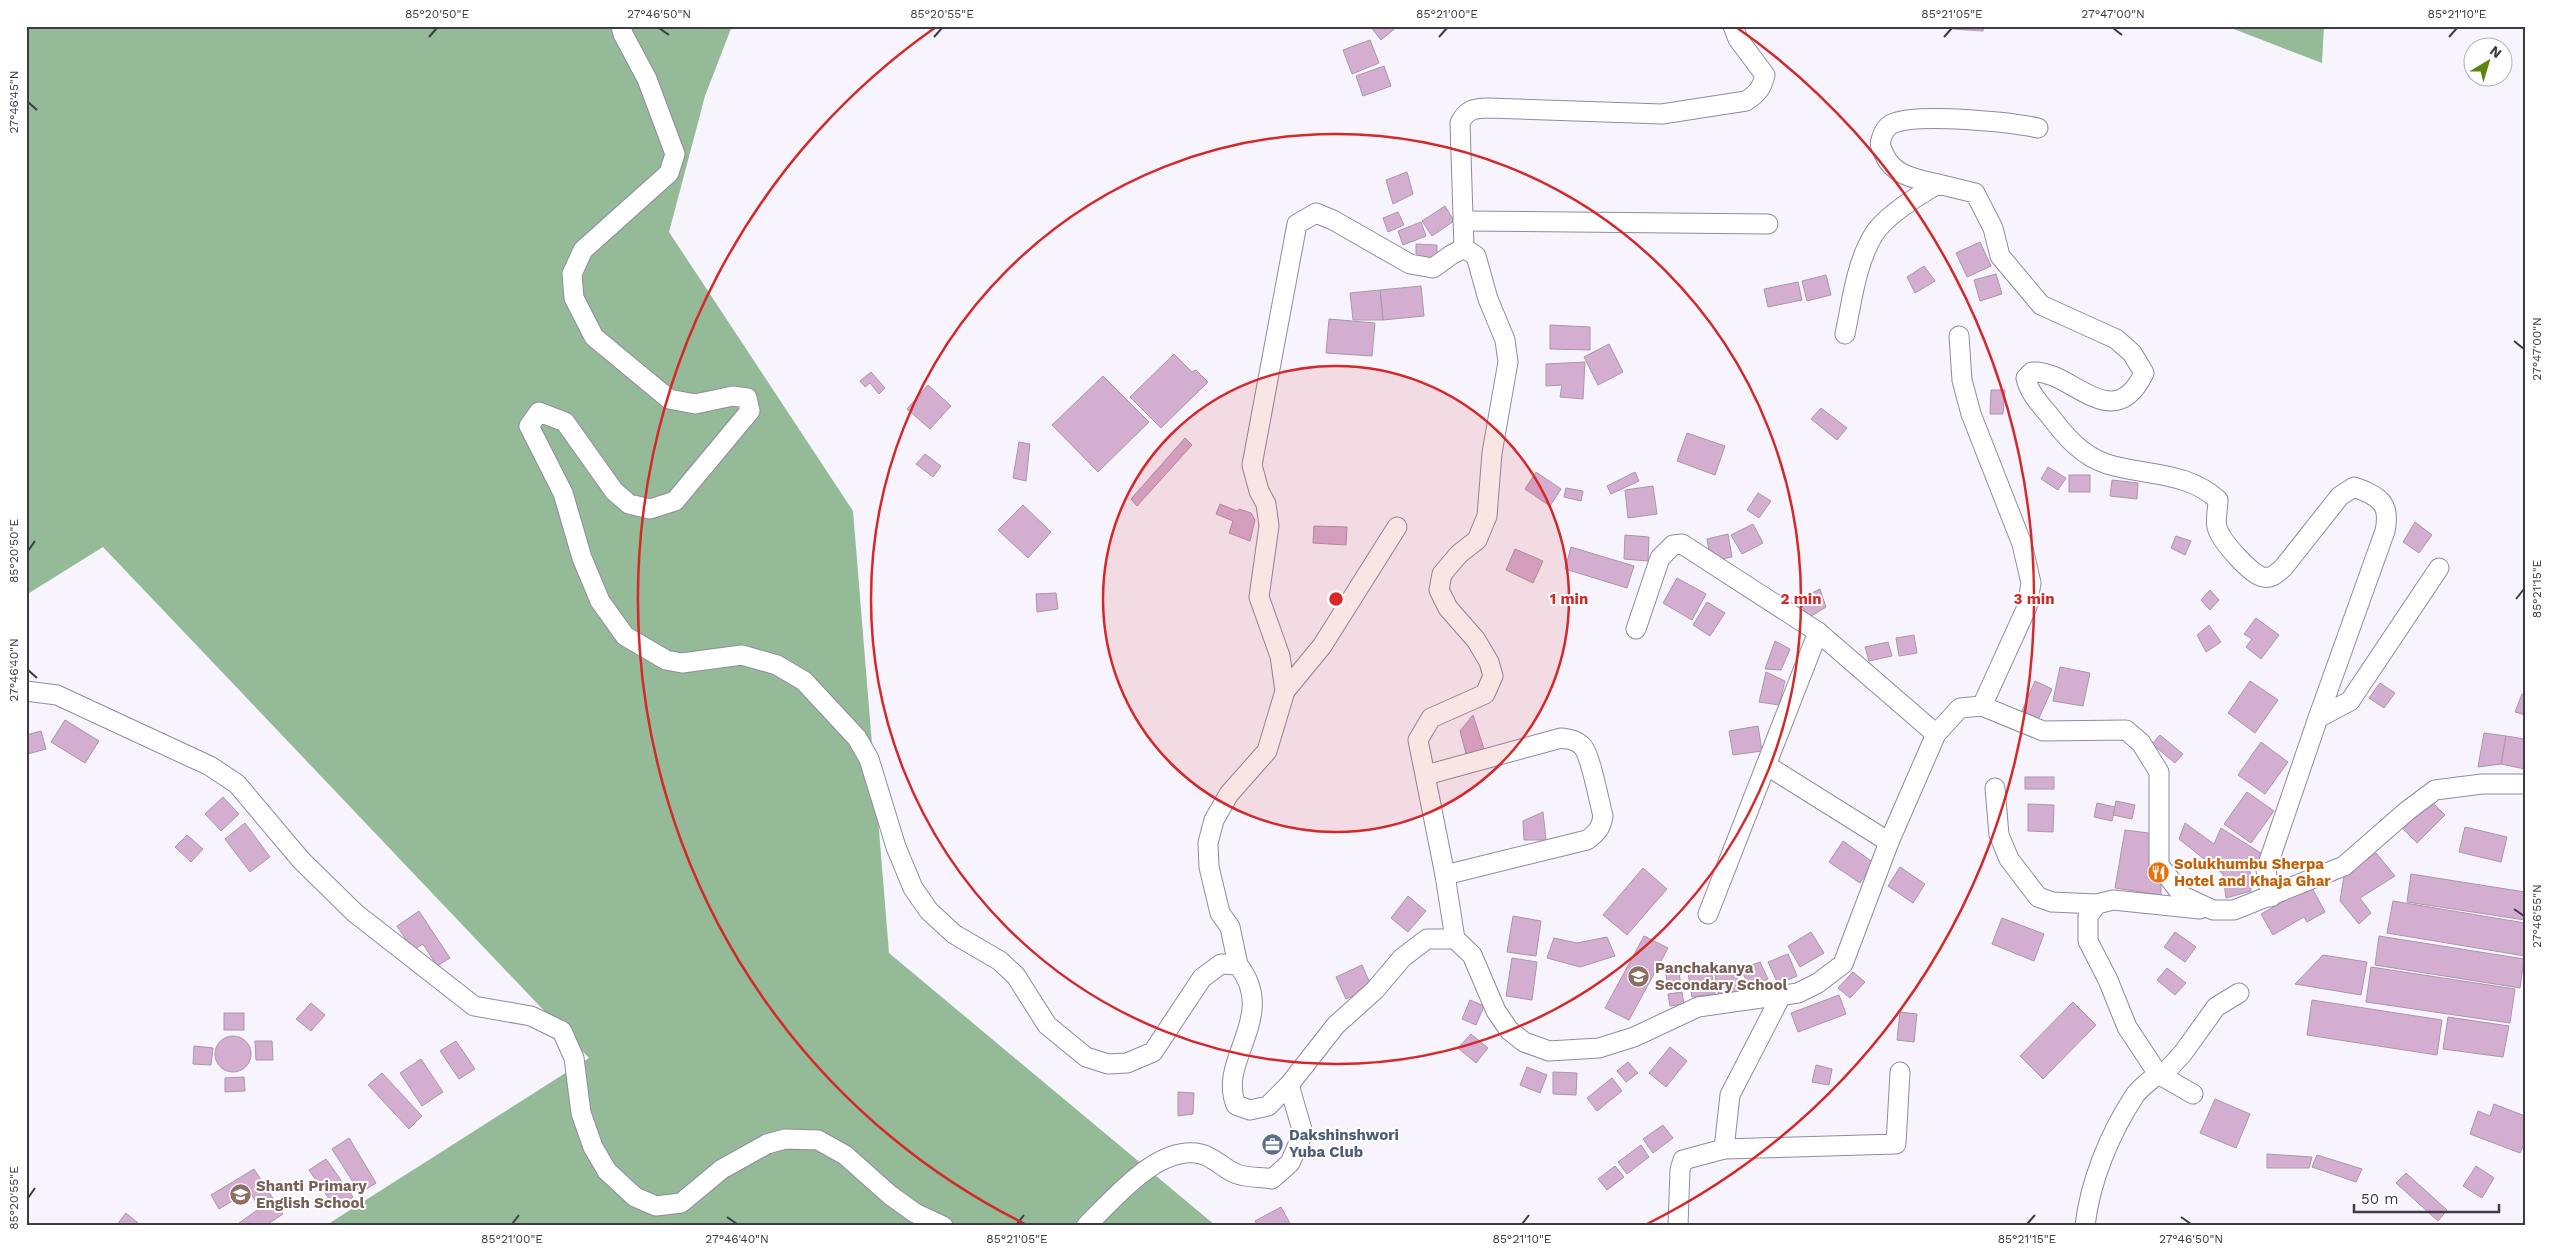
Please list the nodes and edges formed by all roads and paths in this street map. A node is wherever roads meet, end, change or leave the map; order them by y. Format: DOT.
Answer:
graph roads {
  1 [pos="621,26"];
  2 [pos="1733,26"];
  3 [pos="2038,128"];
  4 [pos="1938,184"];
  5 [pos="1464,221"];
  6 [pos="1768,224"];
  7 [pos="1464,248"];
  8 [pos="1845,334"];
  9 [pos="1959,336"];
  10 [pos="1397,527"];
  11 [pos="2439,568"];
  12 [pos="1636,629"];
  13 [pos="1818,632"];
  14 [pos="26,691"];
  15 [pos="1285,691"];
  16 [pos="1982,706"];
  17 [pos="2318,718"];
  18 [pos="1936,734"];
  19 [pos="1766,765"];
  20 [pos="1426,775"];
  21 [pos="2525,784"];
  22 [pos="1995,788"];
  23 [pos="1889,842"];
  24 [pos="1445,875"];
  25 [pos="2271,897"];
  26 [pos="2097,904"];
  27 [pos="2213,910"];
  28 [pos="1708,914"];
  29 [pos="1455,939"];
  30 [pos="1238,965"];
  31 [pos="2239,992"];
  32 [pos="1781,996"];
  33 [pos="1900,1072"];
  34 [pos="2160,1075"];
  35 [pos="1289,1085"];
  36 [pos="2193,1094"];
  37 [pos="1724,1149"];
  38 [pos="943,1226"];
  39 [pos="1086,1226"];
  40 [pos="1678,1226"];
  41 [pos="2085,1226"];
  1 -- 30 [label="street"];
  2 -- 5 [label="street"];
  3 -- 4 [label="street"];
  4 -- 8 [label="street"];
  4 -- 17 [label="street"];
  5 -- 6 [label="street"];
  5 -- 7 [label="street"];
  7 -- 15 [label="street"];
  7 -- 20 [label="street"];
  9 -- 16 [label="street"];
  10 -- 15 [label="street"];
  11 -- 17 [label="street"];
  12 -- 13 [label="street"];
  13 -- 18 [label="street"];
  13 -- 19 [label="street"];
  14 -- 38 [label="street"];
  15 -- 30 [label="street"];
  16 -- 18 [label="street"];
  16 -- 27 [label="street"];
  17 -- 25 [label="street"];
  18 -- 23 [label="street"];
  19 -- 23 [label="street"];
  19 -- 28 [label="street"];
  20 -- 24 [label="street"];
  20 -- 24 [label="street"];
  21 -- 25 [label="street"];
  22 -- 26 [label="street"];
  23 -- 32 [label="street"];
  24 -- 29 [label="street"];
  25 -- 27 [label="street"];
  26 -- 27 [label="street"];
  26 -- 34 [label="street"];
  29 -- 32 [label="street"];
  29 -- 35 [label="street"];
  30 -- 35 [label="street"];
  31 -- 34 [label="street"];
  32 -- 37 [label="street"];
  33 -- 37 [label="street"];
  34 -- 36 [label="street"];
  34 -- 41 [label="street"];
  35 -- 39 [label="street"];
  37 -- 40 [label="street"];
}
